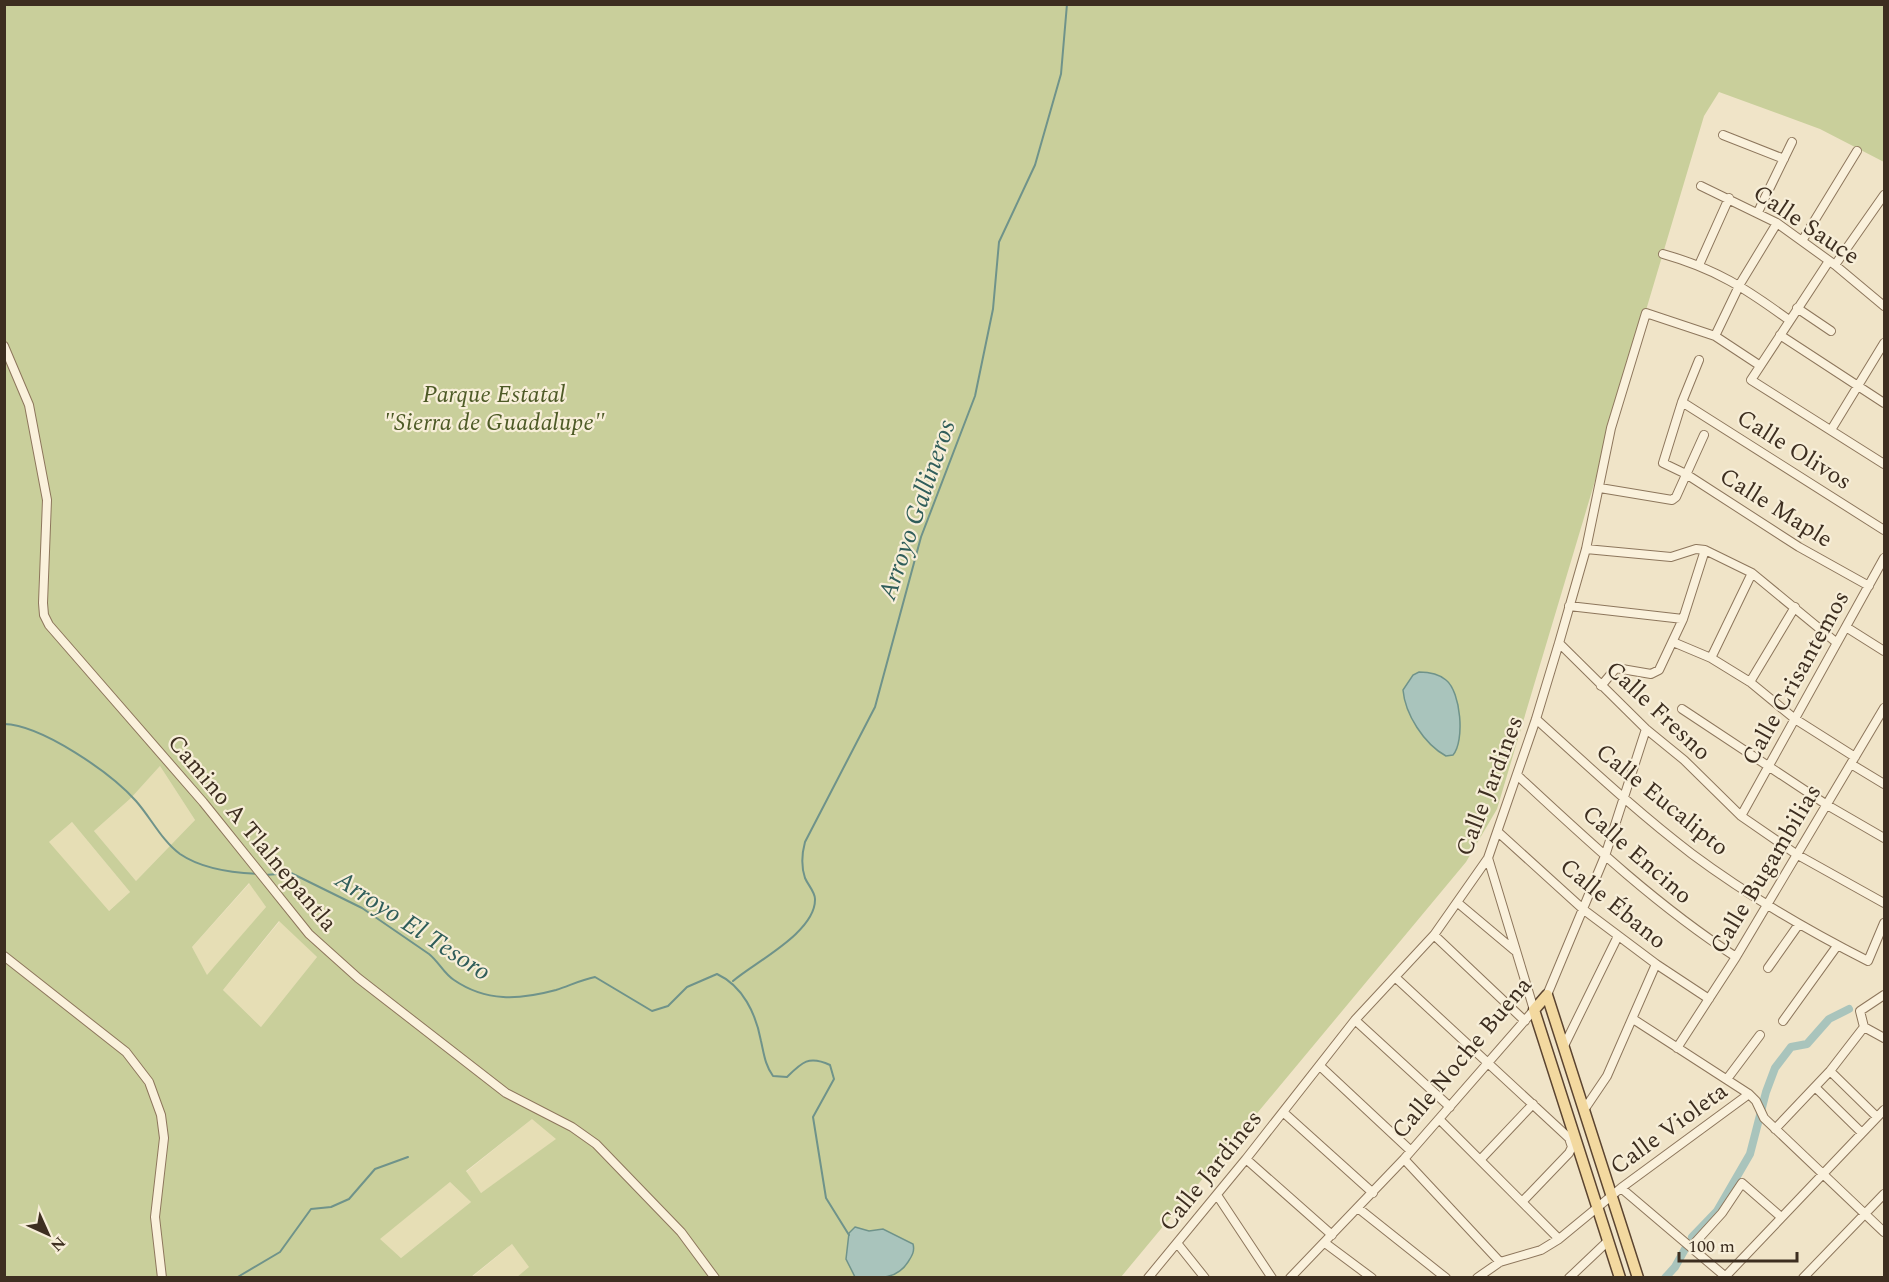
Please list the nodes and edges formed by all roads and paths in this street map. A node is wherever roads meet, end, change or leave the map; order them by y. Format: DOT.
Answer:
graph roads {
  1 [pos="1723,135"];
  2 [pos="1792,142"];
  3 [pos="1857,151"];
  4 [pos="1784,159"];
  5 [pos="1701,186"];
  6 [pos="1884,195"];
  7 [pos="1729,198"];
  8 [pos="1758,212"];
  9 [pos="1776,223"];
  10 [pos="1802,241"];
  11 [pos="1663,254"];
  12 [pos="1832,263"];
  13 [pos="1699,265"];
  14 [pos="1740,285"];
  15 [pos="1884,306"];
  16 [pos="1797,308"];
  17 [pos="1789,320"];
  18 [pos="1831,331"];
  19 [pos="1780,334"];
  20 [pos="1715,336"];
  21 [pos="1884,343"];
  22 [pos="4,346"];
  23 [pos="1699,360"];
  24 [pos="1759,365"];
  25 [pos="1858,385"];
  26 [pos="1682,402"];
  27 [pos="1884,403"];
  28 [pos="1830,430"];
  29 [pos="1704,435"];
  30 [pos="1884,464"];
  31 [pos="1686,474"];
  32 [pos="1600,488"];
  33 [pos="1884,530"];
  34 [pos="1586,549"];
  35 [pos="1705,550"];
  36 [pos="1883,564"];
  37 [pos="1752,573"];
  38 [pos="1869,586"];
  39 [pos="1569,606"];
  40 [pos="1795,607"];
  41 [pos="1683,619"];
  42 [pos="1846,627"];
  43 [pos="1673,642"];
  44 [pos="1559,643"];
  45 [pos="1838,643"];
  46 [pos="1884,651"];
  47 [pos="1711,658"];
  48 [pos="1750,682"];
  49 [pos="1601,686"];
  50 [pos="1884,708"];
  51 [pos="1682,709"];
  52 [pos="1536,719"];
  53 [pos="1796,719"];
  54 [pos="1646,729"];
  55 [pos="1853,760"];
  56 [pos="1768,767"];
  57 [pos="1517,775"];
  58 [pos="1884,784"];
  59 [pos="1625,800"];
  60 [pos="1827,805"];
  61 [pos="1741,816"];
  62 [pos="1498,832"];
  63 [pos="1884,838"];
  64 [pos="1796,854"];
  65 [pos="1605,856"];
  66 [pos="1488,858"];
  67 [pos="1458,903"];
  68 [pos="1884,903"];
  69 [pos="1767,905"];
  70 [pos="1584,910"];
  71 [pos="1799,924"];
  72 [pos="1884,927"];
  73 [pos="1434,935"];
  74 [pos="1618,936"];
  75 [pos="1837,946"];
  76 [pos="1515,951"];
  77 [pos="4,956"];
  78 [pos="1736,957"];
  79 [pos="1656,964"];
  80 [pos="1768,968"];
  81 [pos="1395,977"];
  82 [pos="1547,994"];
  83 [pos="1884,995"];
  84 [pos="1709,999"];
  85 [pos="1534,1010"];
  86 [pos="1633,1019"];
  87 [pos="1355,1020"];
  88 [pos="1525,1021"];
  89 [pos="1784,1021"];
  90 [pos="1864,1027"];
  91 [pos="1760,1035"];
  92 [pos="1884,1038"];
  93 [pos="1564,1046"];
  94 [pos="1677,1048"];
  95 [pos="1488,1064"];
  96 [pos="1320,1066"];
  97 [pos="1830,1071"];
  98 [pos="1727,1079"];
  99 [pos="1815,1087"];
  100 [pos="1749,1094"];
  101 [pos="1533,1104"];
  102 [pos="1450,1107"];
  103 [pos="1584,1110"];
  104 [pos="1884,1110"];
  105 [pos="1283,1112"];
  106 [pos="1877,1117"];
  107 [pos="1439,1119"];
  108 [pos="1775,1129"];
  109 [pos="1862,1133"];
  110 [pos="1411,1151"];
  111 [pos="1246,1159"];
  112 [pos="1404,1159"];
  113 [pos="1481,1160"];
  114 [pos="1822,1174"];
  115 [pos="1621,1188"];
  116 [pos="1373,1193"];
  117 [pos="1884,1194"];
  118 [pos="1217,1195"];
  119 [pos="1612,1196"];
  120 [pos="1522,1202"];
  121 [pos="1358,1208"];
  122 [pos="1598,1208"];
  123 [pos="1865,1213"];
  124 [pos="1780,1217"];
  125 [pos="1884,1232"];
  126 [pos="1332,1235"];
  127 [pos="1559,1239"];
  128 [pos="1608,1241"];
  129 [pos="1178,1243"];
  130 [pos="1325,1243"];
  131 [pos="1692,1246"];
  132 [pos="1500,1262"];
  133 [pos="1295,1276"];
  134 [pos="1726,1277"];
  135 [pos="162,1278"];
  136 [pos="715,1278"];
  137 [pos="1148,1278"];
  138 [pos="1206,1278"];
  139 [pos="1272,1278"];
  140 [pos="1372,1278"];
  141 [pos="1446,1278"];
  142 [pos="1477,1278"];
  143 [pos="1569,1278"];
  144 [pos="1620,1278"];
  145 [pos="1638,1278"];
  146 [pos="1803,1278"];
  1 -- 4 [label="street"];
  2 -- 4 [label="street"];
  3 -- 10 [label="street"];
  4 -- 8 [label="street"];
  5 -- 7 [label="street, Calle Sauce"];
  6 -- 12 [label="street"];
  7 -- 8 [label="street, Calle Sauce"];
  7 -- 13 [label="street"];
  8 -- 9 [label="street, Calle Sauce"];
  9 -- 10 [label="street, Calle Sauce"];
  9 -- 14 [label="street"];
  10 -- 12 [label="street, Calle Sauce"];
  11 -- 13 [label="street"];
  12 -- 15 [label="street, Calle Sauce"];
  12 -- 16 [label="street"];
  13 -- 14 [label="street"];
  14 -- 17 [label="street"];
  14 -- 20 [label="street"];
  16 -- 17 [label="street"];
  16 -- 18 [label="street"];
  17 -- 19 [label="street"];
  19 -- 24 [label="street"];
  19 -- 25 [label="street"];
  20 -- 24 [label="street"];
  20 -- 32 [label="street, Calle Jardines"];
  21 -- 25 [label="street"];
  22 -- 136 [label="street, Camino A Tlalnepantla"];
  23 -- 26 [label="street"];
  24 -- 28 [label="street"];
  25 -- 27 [label="street"];
  25 -- 28 [label="street"];
  26 -- 31 [label="street, Calle Maple"];
  26 -- 33 [label="street, Calle Olivos"];
  28 -- 30 [label="street"];
  29 -- 31 [label="street"];
  31 -- 32 [label="street"];
  31 -- 38 [label="street, Calle Maple"];
  32 -- 34 [label="street, Calle Jardines"];
  34 -- 35 [label="street"];
  34 -- 39 [label="street, Calle Jardines"];
  35 -- 37 [label="street"];
  35 -- 41 [label="street"];
  36 -- 38 [label="street, Calle Crisantemos"];
  37 -- 40 [label="street"];
  37 -- 47 [label="street"];
  38 -- 42 [label="street, Calle Crisantemos"];
  39 -- 41 [label="street"];
  39 -- 44 [label="street, Calle Jardines"];
  40 -- 45 [label="street"];
  40 -- 48 [label="street"];
  41 -- 43 [label="street"];
  42 -- 45 [label="street, Calle Crisantemos"];
  42 -- 46 [label="street"];
  43 -- 47 [label="street"];
  43 -- 49 [label="street"];
  44 -- 49 [label="street, Calle Fresno"];
  44 -- 52 [label="street, Calle Jardines"];
  45 -- 53 [label="street, Calle Crisantemos"];
  47 -- 48 [label="street"];
  48 -- 53 [label="street"];
  49 -- 54 [label="street, Calle Fresno"];
  50 -- 55 [label="street, Calle Bugambilias"];
  51 -- 56 [label="street"];
  52 -- 57 [label="street, Calle Jardines"];
  52 -- 59 [label="street, Calle Eucalipto"];
  53 -- 55 [label="street"];
  53 -- 56 [label="street, Calle Crisantemos"];
  54 -- 59 [label="street, Calle Noche Buena"];
  54 -- 61 [label="street, Calle Fresno"];
  55 -- 58 [label="street"];
  55 -- 60 [label="street, Calle Bugambilias"];
  56 -- 60 [label="street"];
  56 -- 61 [label="street, Calle Crisantemos"];
  57 -- 62 [label="street, Calle Jardines"];
  57 -- 65 [label="street, Calle Encino"];
  59 -- 65 [label="street, Calle Noche Buena"];
  59 -- 69 [label="street, Calle Eucalipto"];
  60 -- 63 [label="street"];
  60 -- 64 [label="street, Calle Bugambilias"];
  61 -- 64 [label="street, Calle Fresno"];
  62 -- 66 [label="street, Calle Jardines"];
  62 -- 70 [label="street, Calle Ébano"];
  64 -- 68 [label="street, Calle Fresno"];
  64 -- 69 [label="street, Calle Bugambilias"];
  65 -- 70 [label="street, Calle Noche Buena"];
  65 -- 78 [label="street, Calle Encino"];
  66 -- 67 [label="street, Calle Jardines"];
  66 -- 76 [label="street"];
  67 -- 73 [label="street, Calle Jardines"];
  67 -- 76 [label="street"];
  69 -- 71 [label="street, Calle Eucalipto"];
  69 -- 78 [label="street, Calle Bugambilias"];
  70 -- 74 [label="street, Calle Ébano"];
  70 -- 82 [label="street, Calle Noche Buena"];
  71 -- 75 [label="street, Calle Eucalipto"];
  71 -- 80 [label="street"];
  72 -- 75 [label="street, Calle Eucalipto"];
  73 -- 81 [label="street, Calle Jardines"];
  73 -- 88 [label="street"];
  74 -- 79 [label="street, Calle Ébano"];
  74 -- 93 [label="street"];
  75 -- 89 [label="street"];
  76 -- 85 [label="street"];
  77 -- 135 [label="street"];
  78 -- 84 [label="street, Calle Bugambilias"];
  79 -- 84 [label="street, Calle Ébano"];
  79 -- 86 [label="street"];
  81 -- 87 [label="street, Calle Jardines"];
  81 -- 95 [label="street"];
  82 -- 85 [label="main road, Calle Noche Buena"];
  82 -- 93 [label="main road"];
  83 -- 90 [label="street"];
  84 -- 94 [label="street, Calle Bugambilias"];
  85 -- 88 [label="street, Calle Noche Buena"];
  85 -- 122 [label="main road"];
  86 -- 94 [label="street"];
  86 -- 103 [label="street"];
  87 -- 96 [label="street, Calle Jardines"];
  87 -- 102 [label="street"];
  88 -- 95 [label="street, Calle Noche Buena"];
  90 -- 92 [label="street"];
  90 -- 97 [label="street"];
  91 -- 98 [label="street"];
  93 -- 103 [label="main road"];
  94 -- 98 [label="street"];
  95 -- 101 [label="street"];
  95 -- 102 [label="street, Calle Noche Buena"];
  96 -- 105 [label="street, Calle Jardines"];
  96 -- 110 [label="street"];
  97 -- 99 [label="street"];
  97 -- 106 [label="street"];
  98 -- 100 [label="street"];
  99 -- 108 [label="street"];
  99 -- 109 [label="street"];
  100 -- 108 [label="street"];
  100 -- 115 [label="street, Calle Violeta"];
  101 -- 113 [label="street"];
  101 -- 120 [label="street"];
  102 -- 107 [label="street, Calle Noche Buena"];
  103 -- 119 [label="main road"];
  104 -- 106 [label="street"];
  105 -- 111 [label="street, Calle Jardines"];
  105 -- 116 [label="street"];
  106 -- 109 [label="street"];
  107 -- 110 [label="street, Calle Noche Buena"];
  107 -- 113 [label="street"];
  108 -- 114 [label="street"];
  109 -- 114 [label="street"];
  110 -- 112 [label="street, Calle Noche Buena"];
  111 -- 118 [label="street, Calle Jardines"];
  111 -- 126 [label="street"];
  112 -- 116 [label="street, Calle Noche Buena"];
  112 -- 132 [label="street"];
  113 -- 120 [label="street"];
  114 -- 123 [label="street"];
  114 -- 124 [label="street"];
  115 -- 119 [label="street, Calle Violeta"];
  115 -- 131 [label="street"];
  116 -- 121 [label="street, Calle Noche Buena"];
  117 -- 123 [label="street"];
  118 -- 129 [label="street, Calle Jardines"];
  118 -- 139 [label="street"];
  119 -- 122 [label="street, Calle Violeta"];
  119 -- 145 [label="main road"];
  120 -- 127 [label="street"];
  121 -- 126 [label="street, Calle Noche Buena"];
  121 -- 141 [label="street"];
  122 -- 127 [label="street, Calle Violeta"];
  122 -- 128 [label="main road"];
  123 -- 125 [label="street"];
  123 -- 146 [label="street"];
  124 -- 131 [label="street"];
  124 -- 134 [label="street"];
  126 -- 130 [label="street, Calle Noche Buena"];
  127 -- 132 [label="street, Calle Violeta"];
  128 -- 143 [label="street"];
  128 -- 144 [label="main road"];
  129 -- 137 [label="street, Calle Jardines"];
  129 -- 138 [label="street"];
  130 -- 133 [label="street, Calle Noche Buena"];
  130 -- 140 [label="street"];
  131 -- 134 [label="street"];
  132 -- 142 [label="street, Calle Violeta"];
}
